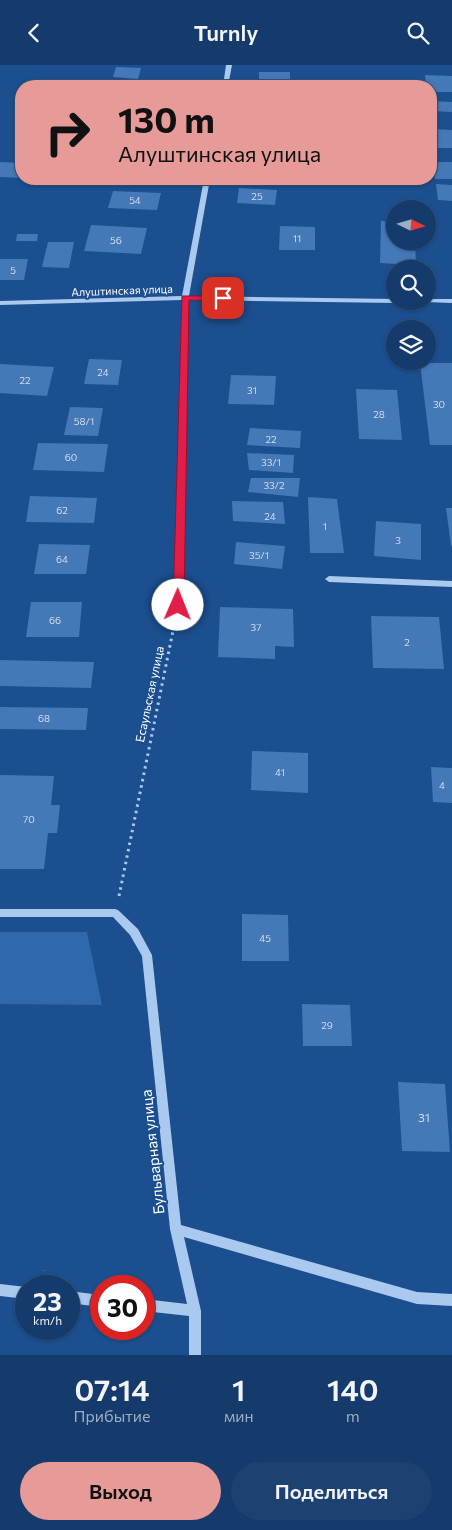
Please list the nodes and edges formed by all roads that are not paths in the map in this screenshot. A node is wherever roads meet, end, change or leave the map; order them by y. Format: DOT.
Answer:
graph roads {
  1 [pos="229,65"];
  2 [pos="226,80"];
  3 [pos="206,185"];
  4 [pos="185,298"];
  5 [pos="386,301"];
  6 [pos="436,301"];
  7 [pos="452,301"];
  8 [pos="0,303"];
  9 [pos="329,579"];
  10 [pos="452,584"];
  11 [pos="178,605"];
  12 [pos="0,913"];
  13 [pos="176,1229"];
  14 [pos="0,1290"];
  15 [pos="15,1292"];
  16 [pos="452,1300"];
  17 [pos="155,1306"];
  18 [pos="195,1311"];
  19 [pos="195,1355"];
  1 -- 2 [label="street"];
  3 -- 4 [label="street"];
  4 -- 5 [label="street, Алуштинская улица"];
  4 -- 8 [label="street, Алуштинская улица"];
  4 -- 11 [label="street"];
  6 -- 7 [label="street"];
  9 -- 10 [label="street"];
  12 -- 13 [label="street, Бульварная улица"];
  13 -- 16 [label="street, Бульварная улица"];
  13 -- 18 [label="street"];
  14 -- 15 [label="street"];
  17 -- 18 [label="lane"];
  18 -- 19 [label="street"];
}
